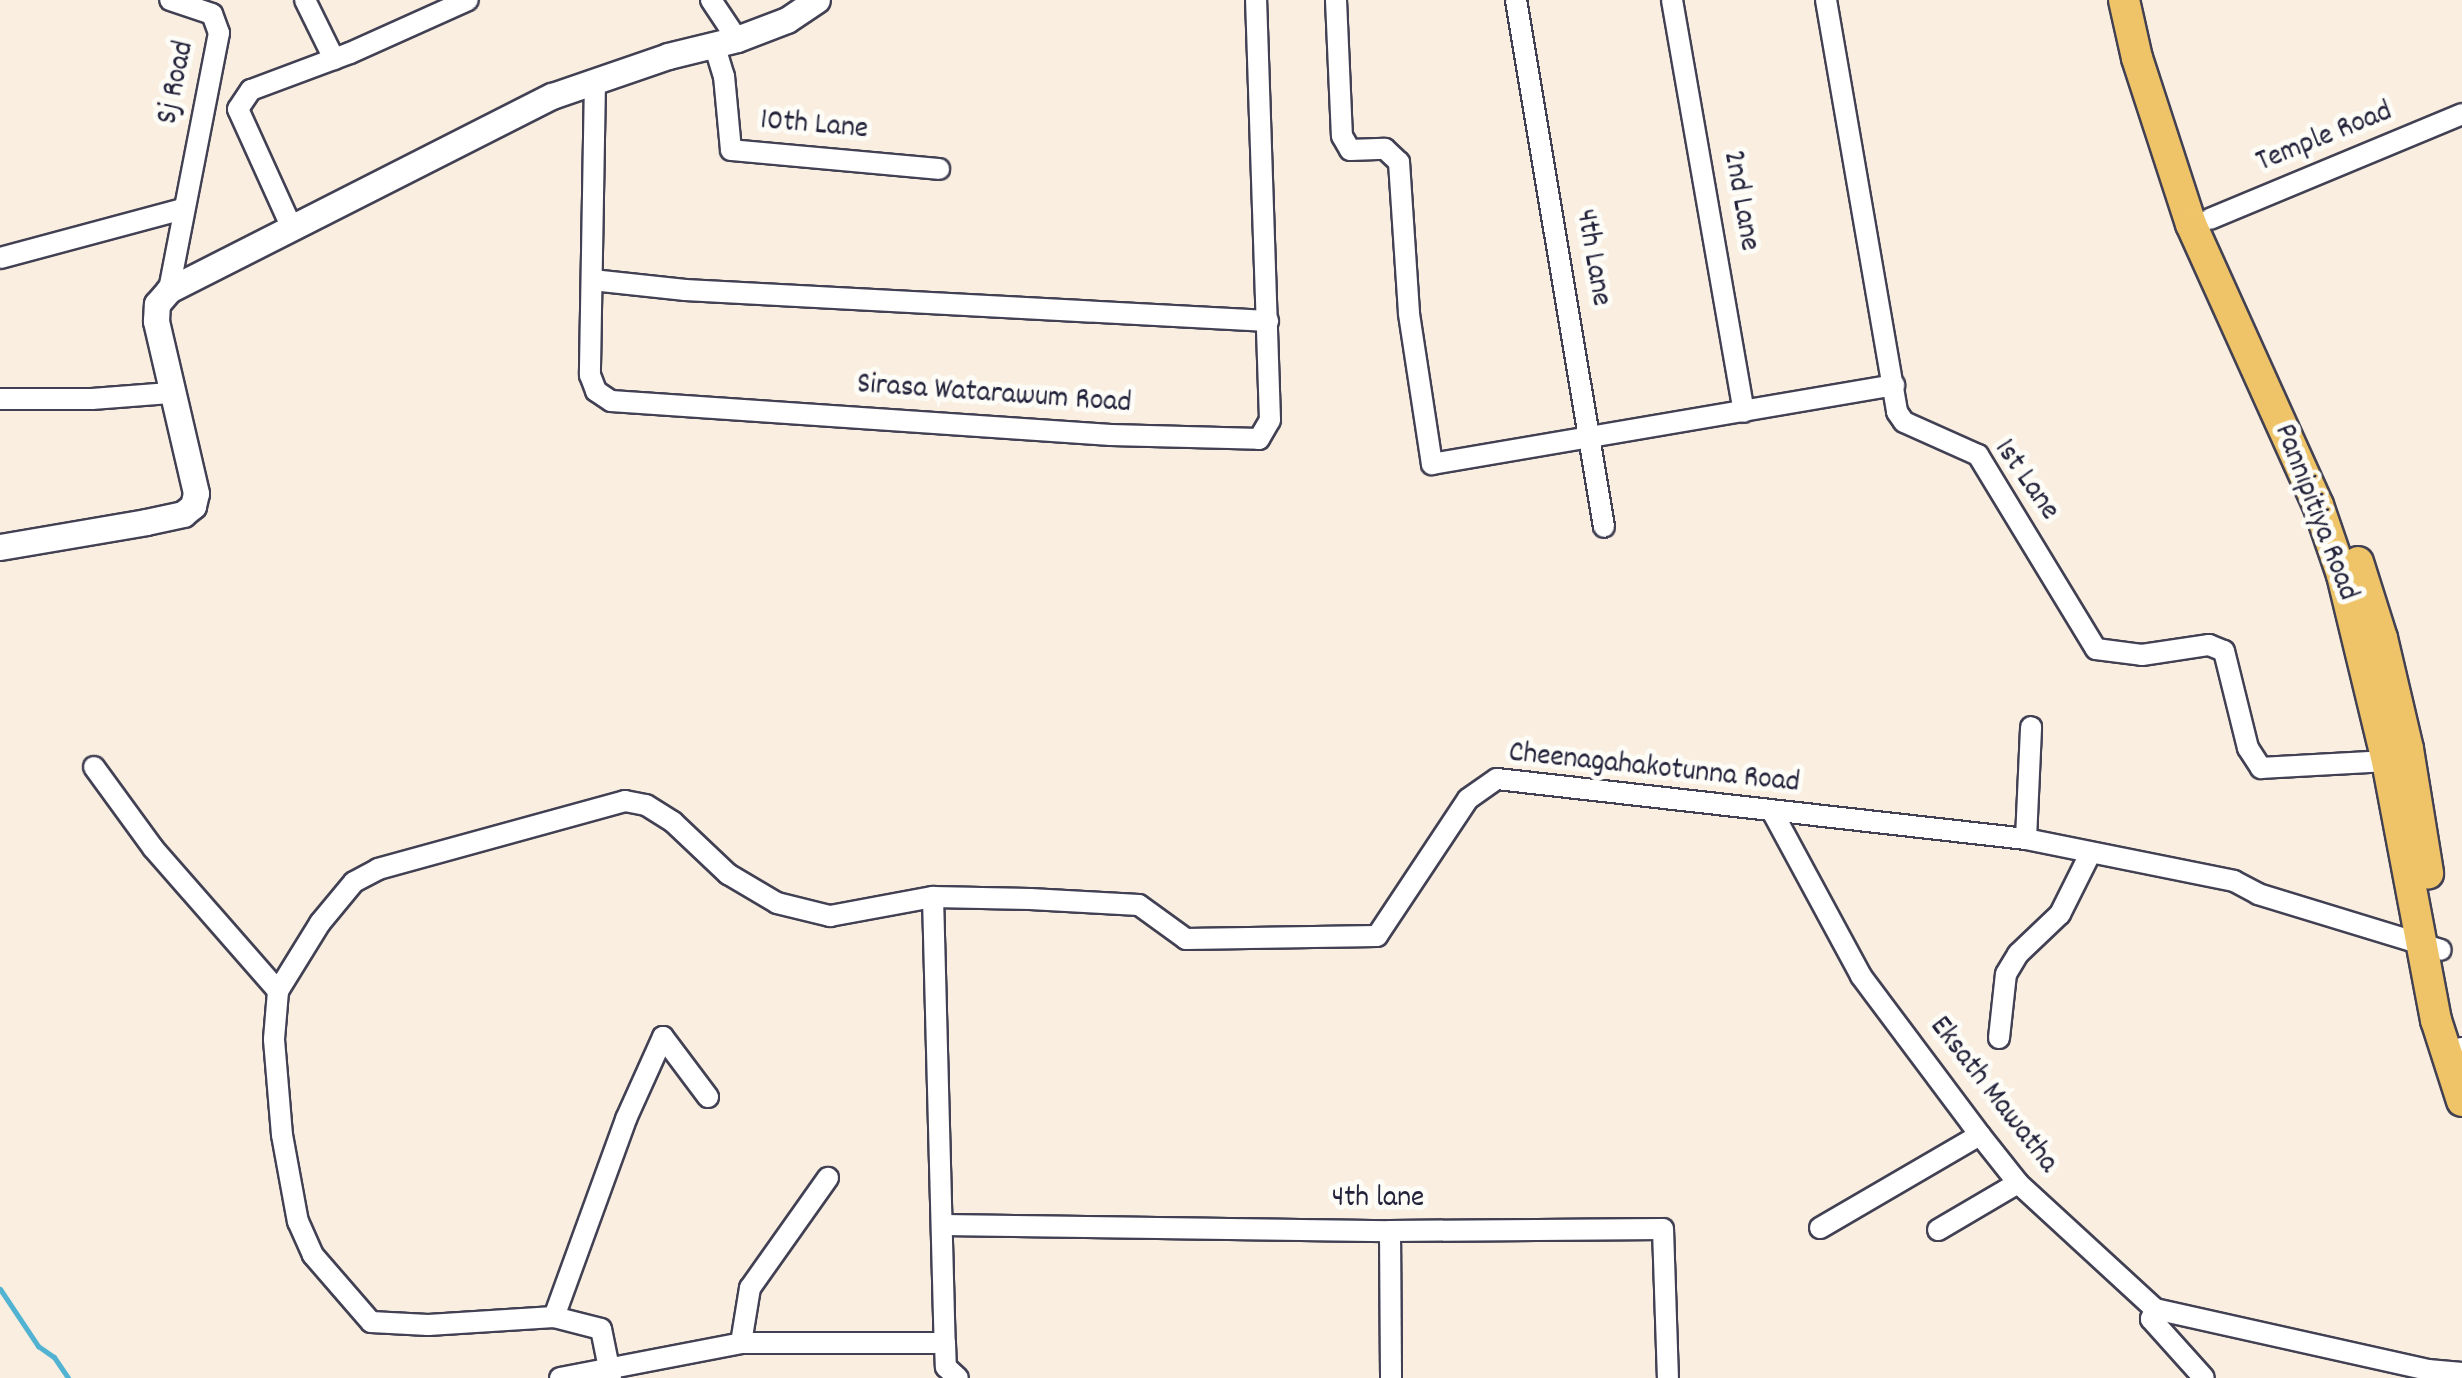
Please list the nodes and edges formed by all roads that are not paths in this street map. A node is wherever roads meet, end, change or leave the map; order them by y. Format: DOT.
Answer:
graph roads {
  1 [pos="170,0"];
  2 [pos="305,0"];
  3 [pos="468,0"];
  4 [pos="711,0"];
  5 [pos="817,0"];
  6 [pos="1256,0"];
  7 [pos="1336,0"];
  8 [pos="1516,0"];
  9 [pos="1672,0"];
  10 [pos="1826,0"];
  11 [pos="2124,0"];
  12 [pos="2144,0"];
  13 [pos="725,41"];
  14 [pos="334,59"];
  15 [pos="595,82"];
  16 [pos="2462,114"];
  17 [pos="939,170"];
  18 [pos="183,209"];
  19 [pos="2210,219"];
  20 [pos="291,226"];
  21 [pos="0,258"];
  22 [pos="592,280"];
  23 [pos="168,290"];
  24 [pos="1268,321"];
  25 [pos="1894,385"];
  26 [pos="170,393"];
  27 [pos="0,399"];
  28 [pos="1744,412"];
  29 [pos="1591,438"];
  30 [pos="1604,527"];
  31 [pos="0,548"];
  32 [pos="2031,727"];
  33 [pos="2387,761"];
  34 [pos="94,767"];
  35 [pos="1773,813"];
  36 [pos="2026,839"];
  37 [pos="2090,854"];
  38 [pos="933,896"];
  39 [pos="2431,948"];
  40 [pos="278,992"];
  41 [pos="1999,1038"];
  42 [pos="2462,1049"];
  43 [pos="708,1097"];
  44 [pos="2462,1101"];
  45 [pos="1980,1134"];
  46 [pos="828,1178"];
  47 [pos="2018,1183"];
  48 [pos="942,1225"];
  49 [pos="1820,1228"];
  50 [pos="1938,1230"];
  51 [pos="1390,1231"];
  52 [pos="2154,1308"];
  53 [pos="554,1316"];
  54 [pos="740,1343"];
  55 [pos="944,1344"];
  56 [pos="2462,1373"];
  57 [pos="610,1374"];
  58 [pos="560,1378"];
  59 [pos="958,1378"];
  60 [pos="1391,1378"];
  61 [pos="1668,1378"];
  62 [pos="2204,1378"];
  1 -- 18 [label="street, Sj Road"];
  2 -- 14 [label="street"];
  3 -- 14 [label="street"];
  4 -- 13 [label="street"];
  5 -- 13 [label="street"];
  6 -- 24 [label="street, Sirasa Watarawum Road"];
  7 -- 29 [label="street"];
  8 -- 29 [label="street, 4th Lane"];
  9 -- 28 [label="street, 2nd Lane"];
  10 -- 25 [label="street, 1st Lane"];
  11 -- 33 [label="main road, Pannipitiya Road"];
  12 -- 19 [label="main road, Pannipitiya Road"];
  13 -- 15 [label="street"];
  13 -- 17 [label="street, 10th Lane"];
  14 -- 20 [label="street"];
  15 -- 20 [label="street"];
  15 -- 22 [label="street, Sirasa Watarawum Road"];
  16 -- 19 [label="street, Temple Road"];
  18 -- 21 [label="street"];
  18 -- 23 [label="street, Sj Road"];
  19 -- 39 [label="main road, Pannipitiya Road"];
  20 -- 23 [label="street"];
  22 -- 24 [label="street"];
  22 -- 24 [label="street, Sirasa Watarawum Road"];
  23 -- 26 [label="street"];
  25 -- 28 [label="street"];
  25 -- 33 [label="street, 1st Lane"];
  26 -- 27 [label="street"];
  26 -- 31 [label="street"];
  28 -- 29 [label="street"];
  29 -- 30 [label="street, 4th Lane"];
  32 -- 36 [label="street"];
  33 -- 39 [label="main road, Pannipitiya Road"];
  34 -- 40 [label="street"];
  35 -- 36 [label="street, Cheenagahakotunna Road"];
  35 -- 38 [label="street, Cheenagahakotunna Road"];
  35 -- 45 [label="street, Eksath Mawatha"];
  36 -- 37 [label="street, Cheenagahakotunna Road"];
  37 -- 39 [label="street, Cheenagahakotunna Road"];
  37 -- 41 [label="street"];
  38 -- 40 [label="street"];
  38 -- 48 [label="street"];
  39 -- 42 [label="main road, Pannipitiya Road"];
  39 -- 44 [label="main road, Pannipitiya Road"];
  40 -- 53 [label="street"];
  43 -- 53 [label="street"];
  45 -- 47 [label="street, Eksath Mawatha"];
  45 -- 49 [label="street"];
  46 -- 54 [label="street"];
  47 -- 50 [label="street"];
  47 -- 52 [label="street, Eksath Mawatha"];
  48 -- 51 [label="street, 4th lane"];
  48 -- 55 [label="street"];
  51 -- 60 [label="street"];
  51 -- 61 [label="street, 4th lane"];
  52 -- 56 [label="street"];
  52 -- 62 [label="street, Eksath Mawatha"];
  53 -- 57 [label="street"];
  54 -- 55 [label="street"];
  54 -- 57 [label="street"];
  55 -- 59 [label="street"];
  57 -- 58 [label="street"];
}
